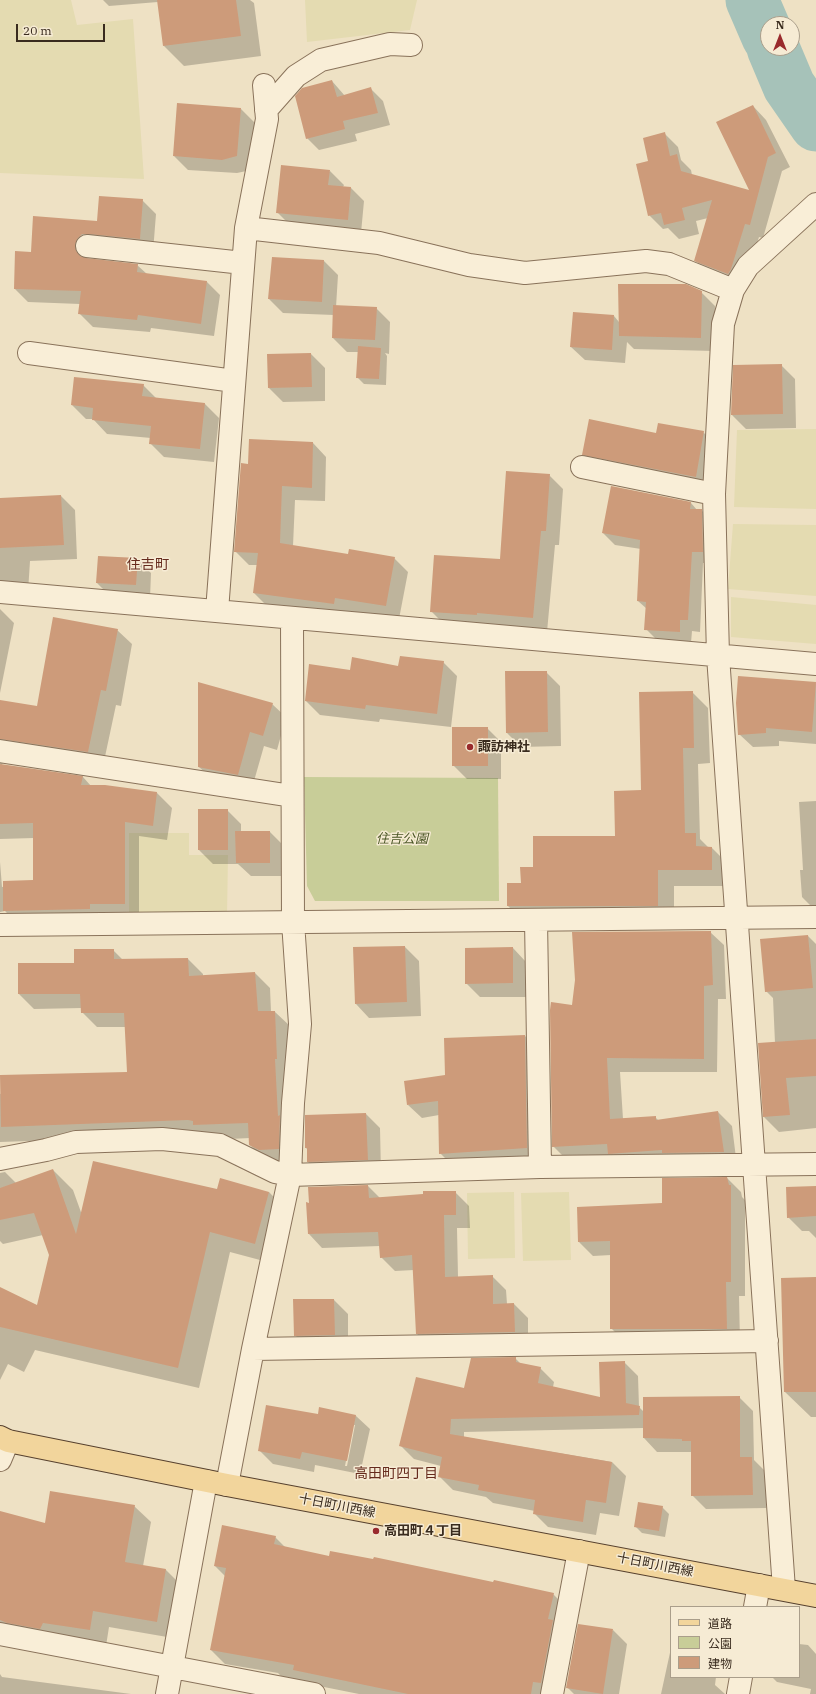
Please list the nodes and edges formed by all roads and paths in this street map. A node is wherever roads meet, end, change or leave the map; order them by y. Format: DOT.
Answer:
graph roads {
  1 [pos="411,45"];
  2 [pos="264,85"];
  3 [pos="266,110"];
  4 [pos="816,204"];
  5 [pos="246,228"];
  6 [pos="87,246"];
  7 [pos="243,262"];
  8 [pos="733,290"];
  9 [pos="29,353"];
  10 [pos="234,382"];
  11 [pos="582,467"];
  12 [pos="714,494"];
  13 [pos="0,592"];
  14 [pos="217,611"];
  15 [pos="292,618"];
  16 [pos="718,656"];
  17 [pos="816,664"];
  18 [pos="0,751"];
  19 [pos="292,796"];
  20 [pos="816,917"];
  21 [pos="737,918"];
  22 [pos="536,920"];
  23 [pos="292,922"];
  24 [pos="0,925"];
  25 [pos="0,1159"];
  26 [pos="753,1164"];
  27 [pos="816,1164"];
  28 [pos="540,1167"];
  29 [pos="290,1175"];
  30 [pos="767,1341"];
  31 [pos="253,1350"];
  32 [pos="3,1446"];
  33 [pos="206,1481"];
  34 [pos="226,1485"];
  35 [pos="579,1551"];
  36 [pos="759,1585"];
  37 [pos="784,1589"];
  38 [pos="816,1596"];
  39 [pos="754,1606"];
  40 [pos="0,1634"];
  41 [pos="172,1667"];
  42 [pos="742,1678"];
  43 [pos="167,1694"];
  44 [pos="314,1694"];
  45 [pos="552,1694"];
  46 [pos="738,1694"];
  1 -- 3 [label="street"];
  2 -- 3 [label="street"];
  3 -- 5 [label="street"];
  4 -- 8 [label="street"];
  5 -- 7 [label="street"];
  5 -- 8 [label="street"];
  6 -- 7 [label="street"];
  7 -- 10 [label="street"];
  8 -- 12 [label="street"];
  9 -- 10 [label="street"];
  10 -- 14 [label="street"];
  11 -- 12 [label="street"];
  12 -- 16 [label="street"];
  13 -- 14 [label="street"];
  14 -- 15 [label="street"];
  15 -- 16 [label="street"];
  15 -- 19 [label="street"];
  16 -- 17 [label="street"];
  16 -- 21 [label="street"];
  18 -- 19 [label="street"];
  19 -- 23 [label="street"];
  20 -- 21 [label="street"];
  21 -- 22 [label="street"];
  21 -- 26 [label="street"];
  22 -- 23 [label="street"];
  22 -- 28 [label="street"];
  23 -- 24 [label="street"];
  23 -- 29 [label="street"];
  25 -- 29 [label="street"];
  26 -- 27 [label="street"];
  26 -- 28 [label="street"];
  26 -- 30 [label="street"];
  28 -- 29 [label="street"];
  29 -- 31 [label="street"];
  30 -- 31 [label="street"];
  30 -- 37 [label="street"];
  31 -- 34 [label="street"];
  32 -- 33 [label="main road, 十日町川西線"];
  33 -- 34 [label="main road, 十日町川西線"];
  33 -- 41 [label="street"];
  34 -- 35 [label="main road, 十日町川西線"];
  35 -- 36 [label="main road, 十日町川西線"];
  35 -- 45 [label="street"];
  36 -- 37 [label="main road, 十日町川西線"];
  36 -- 39 [label="street"];
  37 -- 38 [label="main road, 十日町川西線"];
  40 -- 41 [label="street"];
  41 -- 43 [label="street"];
  41 -- 44 [label="street"];
  42 -- 46 [label="street"];
}
